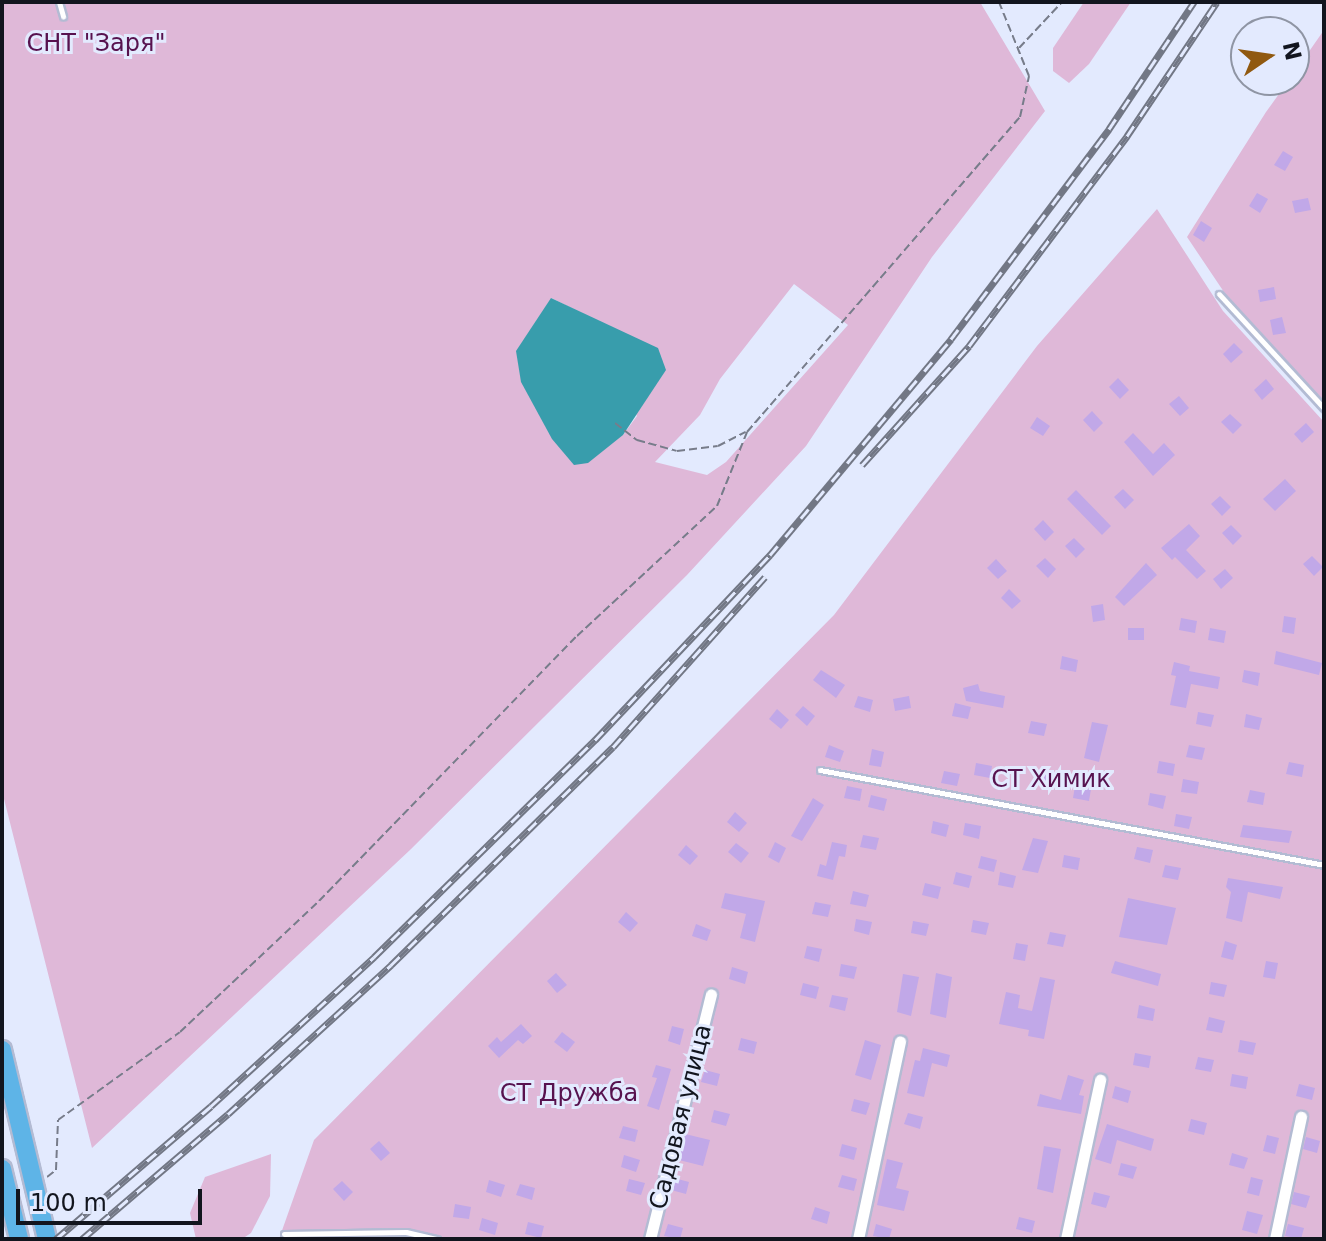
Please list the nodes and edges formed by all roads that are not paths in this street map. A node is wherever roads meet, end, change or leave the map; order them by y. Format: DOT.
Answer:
graph roads {
  1 [pos="59,2"];
  2 [pos="63,16"];
  3 [pos="1219,294"];
  4 [pos="1324,408"];
  5 [pos="820,770"];
  6 [pos="1324,865"];
  7 [pos="711,994"];
  8 [pos="900,1041"];
  9 [pos="2,1050"];
  10 [pos="1100,1080"];
  11 [pos="1301,1117"];
  12 [pos="2,1169"];
  13 [pos="284,1234"];
  14 [pos="19,1239"];
  15 [pos="47,1239"];
  16 [pos="437,1239"];
  17 [pos="650,1239"];
  18 [pos="858,1239"];
  19 [pos="1066,1239"];
  20 [pos="1275,1239"];
  1 -- 2 [label="lane"];
  3 -- 4 [label="lane"];
  5 -- 6 [label="lane"];
  7 -- 17 [label="street, Садовая улица"];
  8 -- 18 [label="street"];
  9 -- 15 [label="highway"];
  10 -- 19 [label="street"];
  11 -- 20 [label="street"];
  12 -- 14 [label="highway"];
  13 -- 16 [label="lane"];
}
